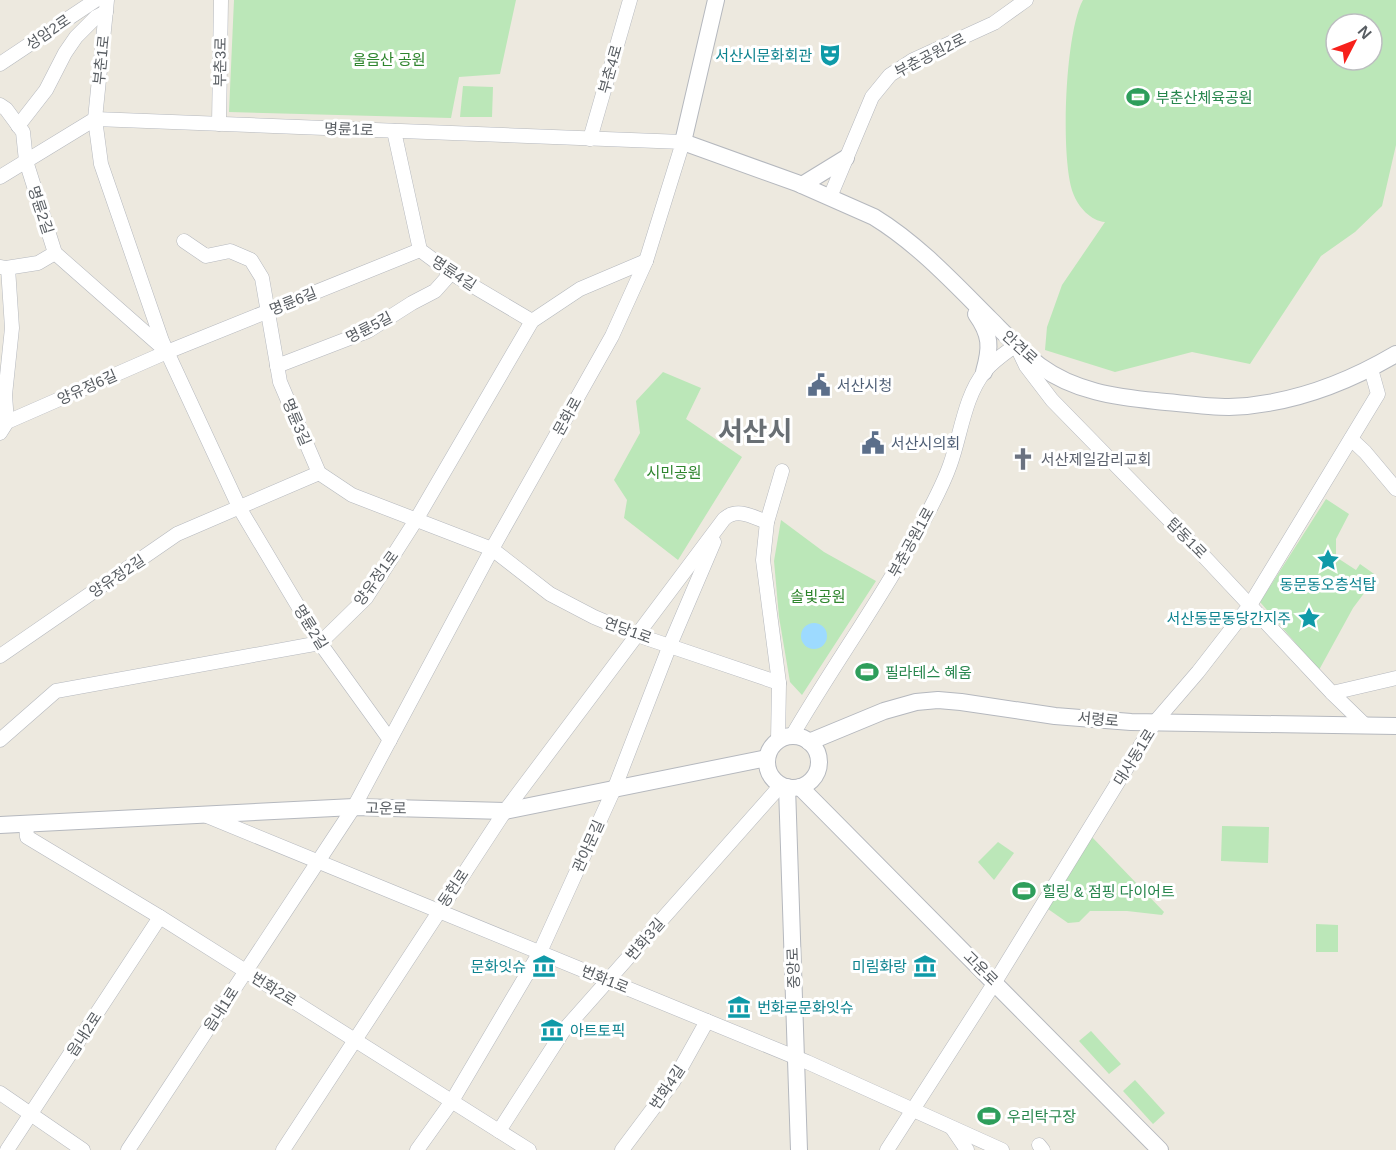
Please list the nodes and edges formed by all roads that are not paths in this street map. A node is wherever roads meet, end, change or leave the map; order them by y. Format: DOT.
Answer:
graph roads {
  1 [pos="96,0"];
  2 [pos="222,0"];
  3 [pos="630,0"];
  4 [pos="716,0"];
  5 [pos="1026,0"];
  6 [pos="107,6"];
  7 [pos="0,64"];
  8 [pos="0,105"];
  9 [pos="95,119"];
  10 [pos="219,124"];
  11 [pos="18,126"];
  12 [pos="394,131"];
  13 [pos="590,139"];
  14 [pos="683,142"];
  15 [pos="846,158"];
  16 [pos="26,161"];
  17 [pos="0,177"];
  18 [pos="802,185"];
  19 [pos="830,197"];
  20 [pos="184,241"];
  21 [pos="420,250"];
  22 [pos="55,253"];
  23 [pos="646,261"];
  24 [pos="4,267"];
  25 [pos="451,273"];
  26 [pos="974,303"];
  27 [pos="267,311"];
  28 [pos="532,321"];
  29 [pos="1016,345"];
  30 [pos="167,351"];
  31 [pos="1396,354"];
  32 [pos="277,366"];
  33 [pos="1371,369"];
  34 [pos="984,372"];
  35 [pos="3,427"];
  36 [pos="1351,439"];
  37 [pos="782,471"];
  38 [pos="319,473"];
  39 [pos="1396,489"];
  40 [pos="240,509"];
  41 [pos="416,520"];
  42 [pos="767,522"];
  43 [pos="722,523"];
  44 [pos="492,549"];
  45 [pos="1250,605"];
  46 [pos="637,635"];
  47 [pos="320,643"];
  48 [pos="670,645"];
  49 [pos="0,656"];
  50 [pos="1396,678"];
  51 [pos="779,683"];
  52 [pos="1332,693"];
  53 [pos="1155,722"];
  54 [pos="1365,725"];
  55 [pos="1396,726"];
  56 [pos="785,739"];
  57 [pos="0,740"];
  58 [pos="390,740"];
  59 [pos="809,742"];
  60 [pos="767,758"];
  61 [pos="790,786"];
  62 [pos="615,788"];
  63 [pos="354,807"];
  64 [pos="505,811"];
  65 [pos="205,815"];
  66 [pos="0,825"];
  67 [pos="27,830"];
  68 [pos="318,861"];
  69 [pos="438,910"];
  70 [pos="160,917"];
  71 [pos="540,952"];
  72 [pos="246,971"];
  73 [pos="609,981"];
  74 [pos="995,982"];
  75 [pos="706,1020"];
  76 [pos="355,1040"];
  77 [pos="796,1058"];
  78 [pos="0,1093"];
  79 [pos="452,1101"];
  80 [pos="914,1110"];
  81 [pos="31,1115"];
  82 [pos="951,1127"];
  83 [pos="500,1131"];
  84 [pos="7,1150"];
  85 [pos="83,1150"];
  86 [pos="128,1150"];
  87 [pos="283,1150"];
  88 [pos="417,1150"];
  89 [pos="529,1150"];
  90 [pos="622,1150"];
  91 [pos="799,1150"];
  92 [pos="887,1150"];
  93 [pos="967,1150"];
  94 [pos="1002,1150"];
  95 [pos="1160,1150"];
  1 -- 7 [label="street, 성암2로"];
  2 -- 10 [label="street, 부춘3로"];
  3 -- 13 [label="street, 부춘4로"];
  4 -- 14 [label="street, 문화로"];
  5 -- 15 [label="street, 부춘공원2로"];
  6 -- 9 [label="street, 부춘1로"];
  6 -- 11 [label="street"];
  8 -- 11 [label="street"];
  9 -- 10 [label="street, 명륜1로"];
  9 -- 16 [label="street"];
  9 -- 30 [label="street, 명륜2길"];
  10 -- 12 [label="street, 명륜1로"];
  11 -- 16 [label="street"];
  12 -- 13 [label="street, 명륜1로"];
  12 -- 21 [label="street, 명륜4길"];
  13 -- 14 [label="street, 명륜1로"];
  14 -- 18 [label="street, 안견로"];
  14 -- 23 [label="street, 문화로"];
  15 -- 18 [label="street"];
  15 -- 19 [label="street, 부춘공원2로"];
  16 -- 17 [label="street"];
  16 -- 22 [label="street, 명륜2길"];
  18 -- 19 [label="street, 안견로"];
  19 -- 26 [label="street, 안견로"];
  20 -- 27 [label="street, 명륜3길"];
  21 -- 25 [label="street, 명륜4길"];
  21 -- 27 [label="street, 명륜6길"];
  22 -- 24 [label="street"];
  22 -- 30 [label="street, 명륜2길"];
  23 -- 28 [label="street, 양유정1로"];
  23 -- 44 [label="street, 문화로"];
  24 -- 35 [label="street, 양유정6길"];
  25 -- 28 [label="street, 명륜4길"];
  25 -- 32 [label="street, 명륜5길"];
  26 -- 29 [label="street, 안견로"];
  26 -- 34 [label="street"];
  27 -- 30 [label="street, 명륜6길"];
  27 -- 32 [label="street, 명륜3길"];
  28 -- 41 [label="street, 양유정1로"];
  29 -- 33 [label="street, 안견로"];
  29 -- 34 [label="street, 부춘공원1로"];
  29 -- 45 [label="street, 탑동1로"];
  30 -- 35 [label="street, 양유정6길"];
  30 -- 40 [label="street, 명륜2길"];
  31 -- 33 [label="street, 안견로"];
  32 -- 38 [label="street, 명륜3길"];
  33 -- 36 [label="street, 대사동1로"];
  34 -- 56 [label="street, 부춘공원1로"];
  36 -- 39 [label="street"];
  36 -- 45 [label="street, 대사동1로"];
  37 -- 42 [label="street"];
  38 -- 40 [label="street"];
  38 -- 41 [label="street"];
  40 -- 47 [label="street, 명륜2길"];
  40 -- 49 [label="street, 양유정2길"];
  41 -- 44 [label="street"];
  41 -- 47 [label="street, 양유정1로"];
  42 -- 43 [label="street"];
  42 -- 51 [label="street"];
  43 -- 46 [label="street"];
  43 -- 48 [label="street, 관아문길"];
  44 -- 46 [label="street, 연당1로"];
  44 -- 58 [label="street, 문화로"];
  45 -- 52 [label="street, 탑동1로"];
  45 -- 53 [label="street, 대사동1로"];
  46 -- 48 [label="street, 연당1로"];
  46 -- 64 [label="street, 동헌로"];
  47 -- 57 [label="street"];
  47 -- 58 [label="street, 명륜2길"];
  48 -- 51 [label="street, 연당1로"];
  48 -- 62 [label="street, 관아문길"];
  50 -- 52 [label="street"];
  51 -- 56 [label="street"];
  52 -- 54 [label="street, 탑동1로"];
  53 -- 54 [label="street, 서령로"];
  53 -- 59 [label="street, 서령로"];
  53 -- 74 [label="street, 대사동1로"];
  54 -- 55 [label="street, 서령로"];
  56 -- 59 [label="street"];
  56 -- 60 [label="street"];
  58 -- 63 [label="street, 문화로"];
  59 -- 61 [label="street"];
  60 -- 61 [label="street, 고운로"];
  60 -- 62 [label="street, 고운로"];
  61 -- 73 [label="street, 번화3길"];
  61 -- 74 [label="street, 고운로"];
  61 -- 77 [label="street, 중앙로"];
  62 -- 64 [label="street, 고운로"];
  62 -- 71 [label="street, 관아문길"];
  63 -- 64 [label="street, 고운로"];
  63 -- 65 [label="street, 고운로"];
  63 -- 68 [label="street, 읍내1로"];
  64 -- 69 [label="street, 동헌로"];
  65 -- 67 [label="street, 고운로"];
  65 -- 68 [label="street, 번화1로"];
  66 -- 67 [label="street, 고운로"];
  67 -- 70 [label="street, 번화2로"];
  68 -- 69 [label="street, 번화1로"];
  68 -- 72 [label="street, 읍내1로"];
  69 -- 71 [label="street, 번화1로"];
  69 -- 76 [label="street, 동헌로"];
  70 -- 72 [label="street, 번화2로"];
  70 -- 81 [label="street, 읍내2로"];
  71 -- 73 [label="street, 번화1로"];
  71 -- 79 [label="street, 관아문길"];
  72 -- 76 [label="street, 번화2로"];
  72 -- 86 [label="street, 읍내1로"];
  73 -- 75 [label="street, 번화1로"];
  73 -- 83 [label="street, 번화3길"];
  74 -- 80 [label="street, 대사동1로"];
  74 -- 95 [label="street, 고운로"];
  75 -- 77 [label="street, 번화1로"];
  75 -- 90 [label="street, 번화4길"];
  76 -- 79 [label="street, 번화2로"];
  76 -- 87 [label="street, 동헌로"];
  77 -- 80 [label="street, 번화1로"];
  77 -- 91 [label="street, 중앙로"];
  78 -- 81 [label="street"];
  79 -- 83 [label="street, 번화2로"];
  79 -- 88 [label="street, 관아문길"];
  80 -- 82 [label="street, 번화1로"];
  80 -- 92 [label="street, 대사동1로"];
  81 -- 84 [label="street, 읍내2로"];
  81 -- 85 [label="street"];
  82 -- 93 [label="street"];
  82 -- 94 [label="street, 번화1로"];
  83 -- 89 [label="street, 번화2로"];
}
